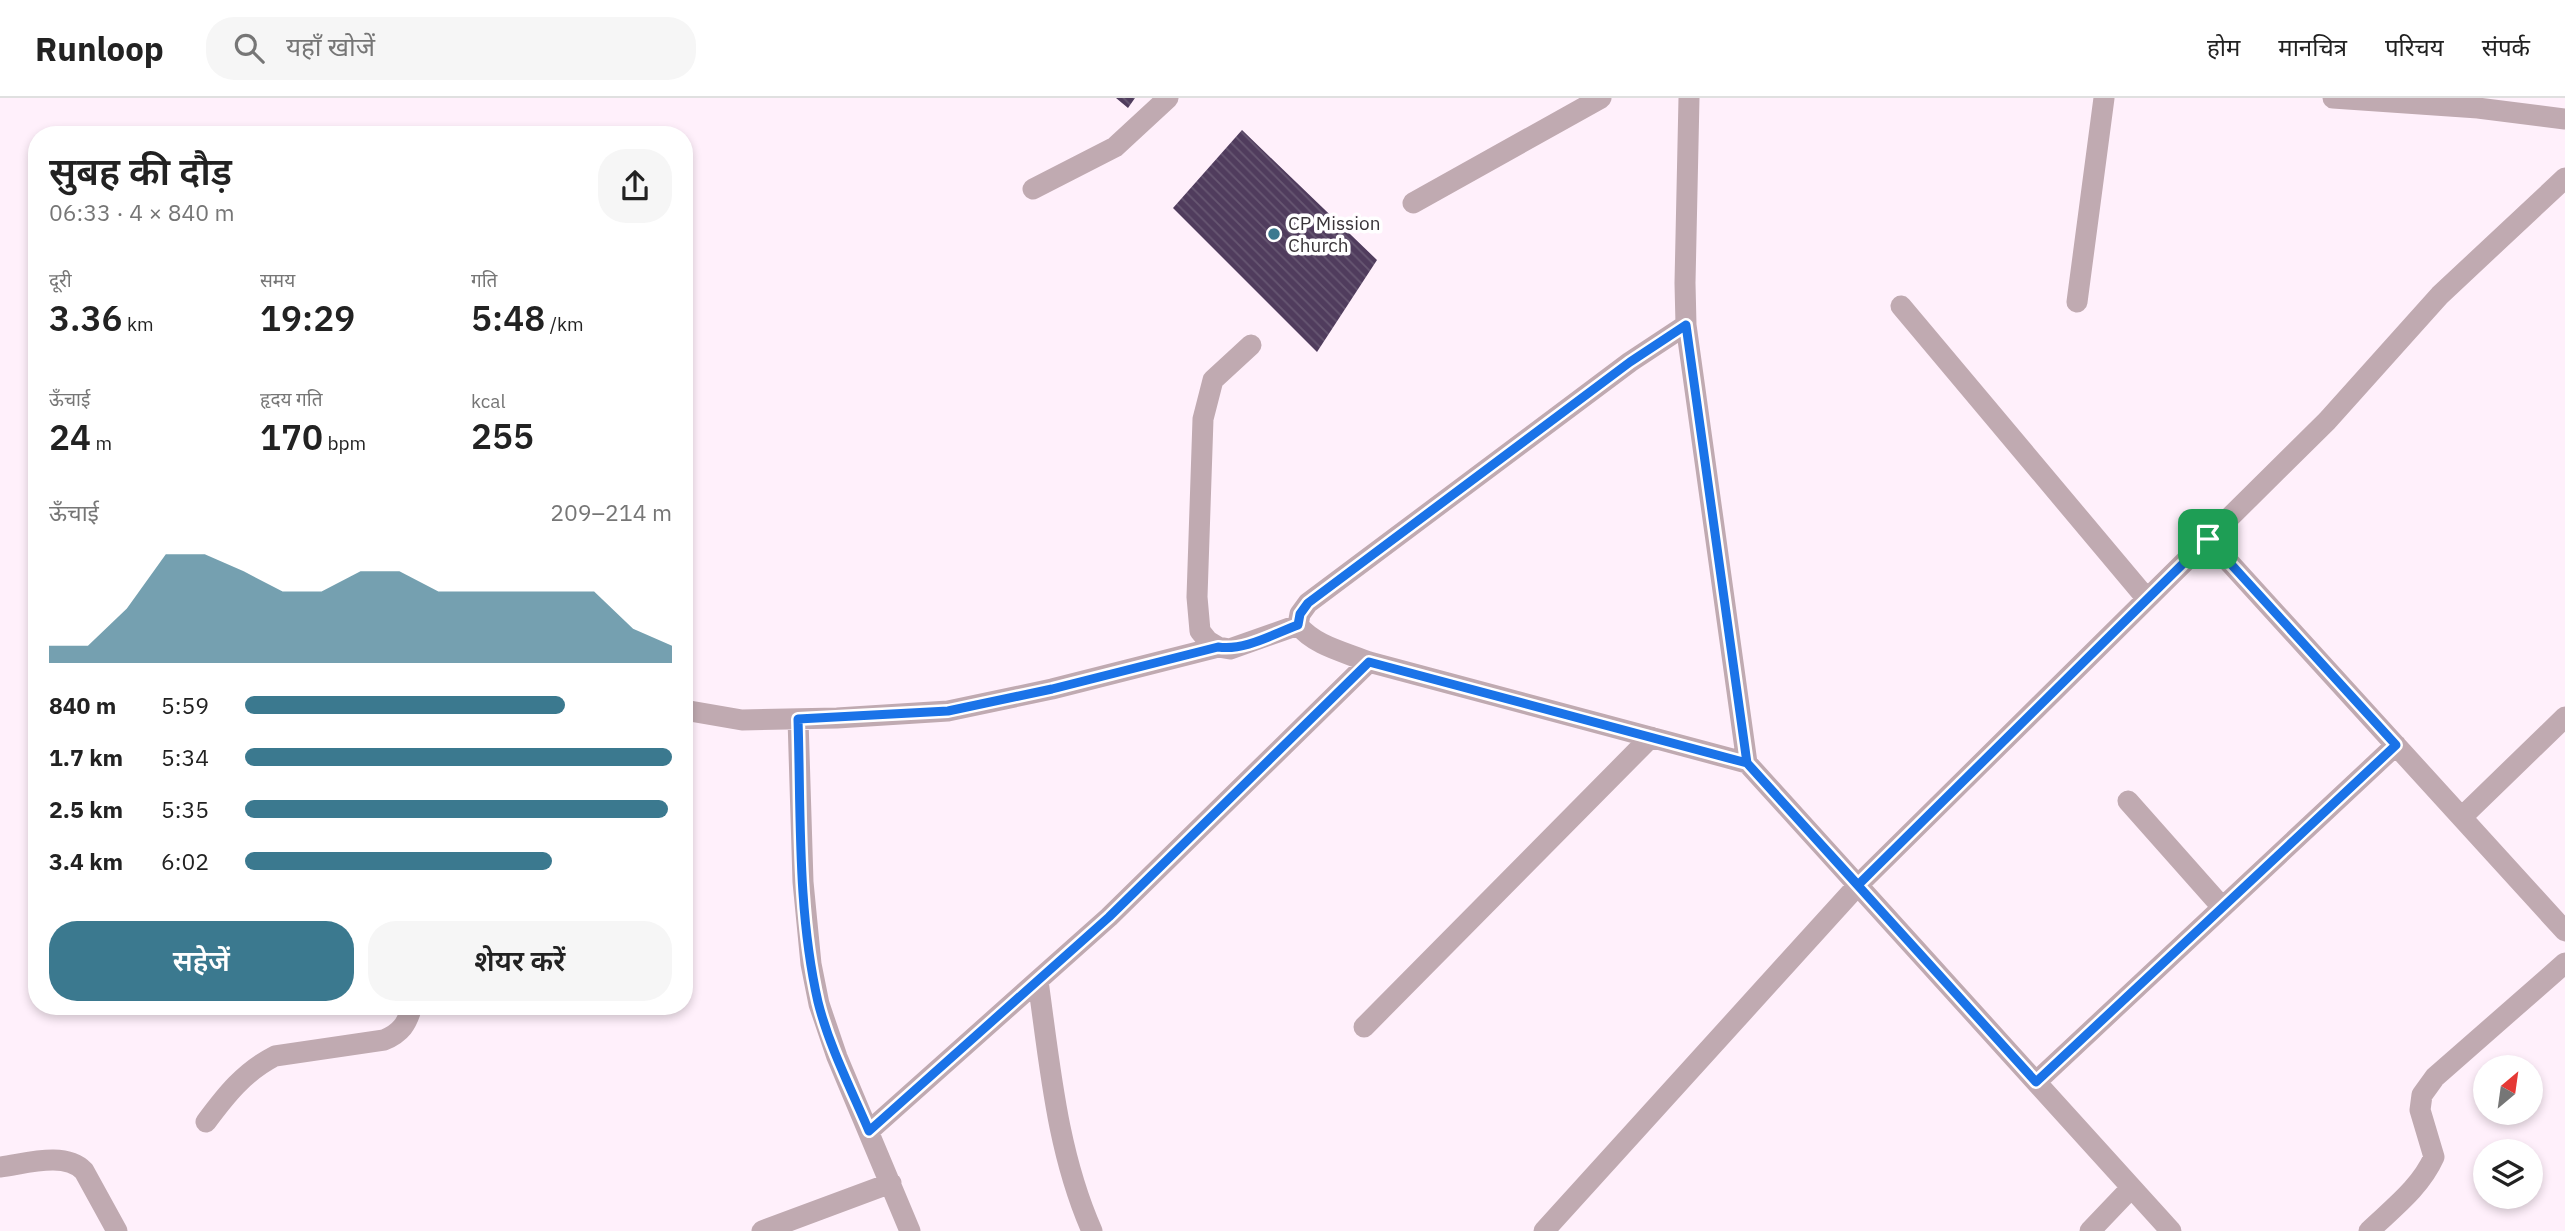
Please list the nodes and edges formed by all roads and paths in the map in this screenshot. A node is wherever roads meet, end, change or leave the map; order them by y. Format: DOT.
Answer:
graph roads {
  1 [pos="1168,98"];
  2 [pos="1601,98"];
  3 [pos="1689,98"];
  4 [pos="2104,98"];
  5 [pos="2333,98"];
  6 [pos="2402,100"];
  7 [pos="2565,119"];
  8 [pos="2565,178"];
  9 [pos="1033,190"];
  10 [pos="1413,203"];
  11 [pos="2077,302"];
  12 [pos="1901,306"];
  13 [pos="1686,325"];
  14 [pos="1251,345"];
  15 [pos="2208,539"];
  16 [pos="2147,599"];
  17 [pos="1298,625"];
  18 [pos="1218,647"];
  19 [pos="1369,662"];
  20 [pos="693,712"];
  21 [pos="2565,717"];
  22 [pos="798,719"];
  23 [pos="1651,737"];
  24 [pos="2396,745"];
  25 [pos="1747,763"];
  26 [pos="2128,801"];
  27 [pos="2462,817"];
  28 [pos="1858,885"];
  29 [pos="2222,907"];
  30 [pos="2565,931"];
  31 [pos="2565,962"];
  32 [pos="1038,981"];
  33 [pos="409,1015"];
  34 [pos="1363,1027"];
  35 [pos="2036,1082"];
  36 [pos="206,1122"];
  37 [pos="869,1131"];
  38 [pos="0,1167"];
  39 [pos="891,1183"];
  40 [pos="2131,1188"];
  41 [pos="117,1231"];
  42 [pos="762,1231"];
  43 [pos="910,1231"];
  44 [pos="1091,1231"];
  45 [pos="1544,1231"];
  46 [pos="2090,1231"];
  47 [pos="2171,1231"];
  48 [pos="2369,1231"];
  1 -- 9 [label="street"];
  2 -- 10 [label="street"];
  3 -- 13 [label="street"];
  4 -- 11 [label="street"];
  5 -- 6 [label="street"];
  6 -- 7 [label="street"];
  8 -- 15 [label="street"];
  12 -- 16 [label="street"];
  13 -- 17 [label="street"];
  13 -- 25 [label="street"];
  14 -- 18 [label="street"];
  15 -- 16 [label="street"];
  15 -- 24 [label="street"];
  16 -- 28 [label="street"];
  17 -- 18 [label="street"];
  17 -- 19 [label="street"];
  18 -- 22 [label="street"];
  19 -- 23 [label="street"];
  19 -- 32 [label="street"];
  20 -- 22 [label="street"];
  21 -- 27 [label="street"];
  22 -- 37 [label="street"];
  23 -- 25 [label="street"];
  23 -- 34 [label="street"];
  24 -- 27 [label="street"];
  24 -- 29 [label="street"];
  25 -- 28 [label="street"];
  26 -- 29 [label="street"];
  27 -- 30 [label="street"];
  28 -- 35 [label="street"];
  28 -- 45 [label="street"];
  29 -- 35 [label="street"];
  31 -- 48 [label="street"];
  32 -- 37 [label="street"];
  32 -- 44 [label="street"];
  33 -- 36 [label="street"];
  35 -- 40 [label="street"];
  37 -- 39 [label="street"];
  38 -- 41 [label="street"];
  39 -- 42 [label="street"];
  39 -- 43 [label="street"];
  40 -- 46 [label="street"];
  40 -- 47 [label="street"];
}
